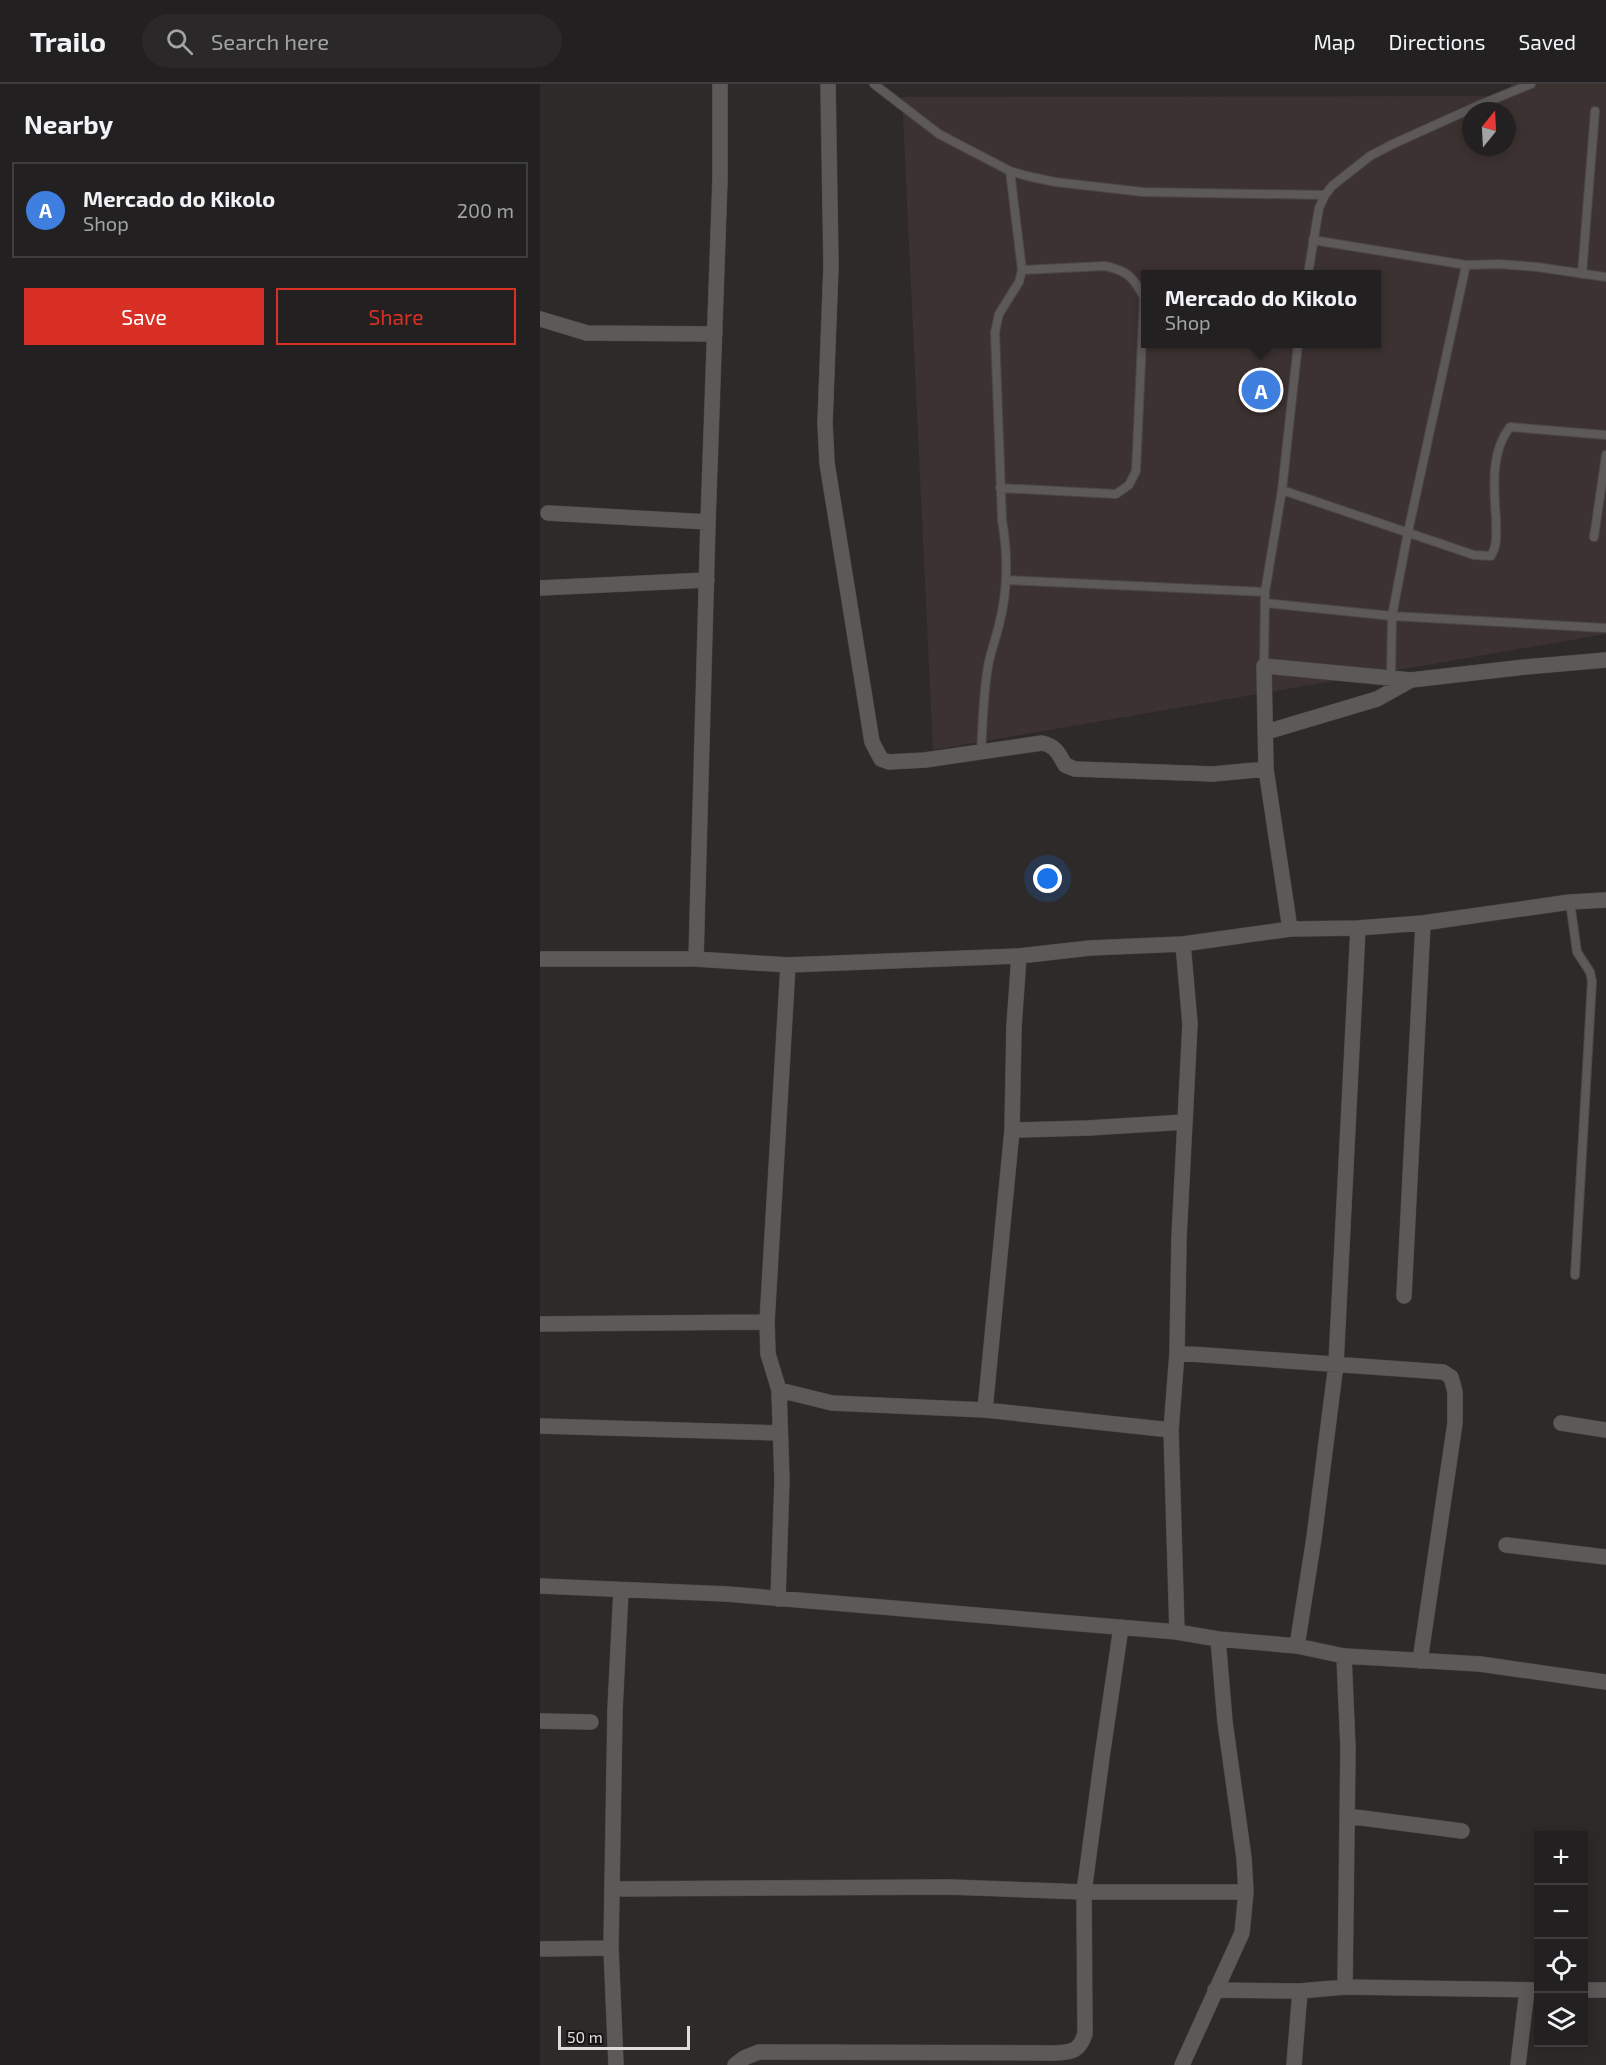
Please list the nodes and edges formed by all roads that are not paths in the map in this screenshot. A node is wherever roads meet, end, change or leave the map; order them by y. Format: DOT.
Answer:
graph roads {
  1 [pos="720,84"];
  2 [pos="828,84"];
  3 [pos="874,84"];
  4 [pos="1531,84"];
  5 [pos="1595,111"];
  6 [pos="1010,171"];
  7 [pos="1325,195"];
  8 [pos="1313,240"];
  9 [pos="1466,265"];
  10 [pos="1022,270"];
  11 [pos="1309,270"];
  12 [pos="1582,274"];
  13 [pos="1606,278"];
  14 [pos="1141,292"];
  15 [pos="540,319"];
  16 [pos="715,334"];
  17 [pos="1142,348"];
  18 [pos="1298,348"];
  19 [pos="1606,435"];
  20 [pos="1606,455"];
  21 [pos="1000,488"];
  22 [pos="1282,490"];
  23 [pos="548,513"];
  24 [pos="708,522"];
  25 [pos="1408,532"];
  26 [pos="1594,537"];
  27 [pos="707,580"];
  28 [pos="1006,580"];
  29 [pos="540,588"];
  30 [pos="1265,592"];
  31 [pos="1265,603"];
  32 [pos="1392,616"];
  33 [pos="1606,628"];
  34 [pos="1606,660"];
  35 [pos="1264,666"];
  36 [pos="1391,678"];
  37 [pos="1411,680"];
  38 [pos="1266,732"];
  39 [pos="981,752"];
  40 [pos="1266,769"];
  41 [pos="1606,900"];
  42 [pos="1570,902"];
  43 [pos="1423,923"];
  44 [pos="1358,928"];
  45 [pos="1290,929"];
  46 [pos="1183,944"];
  47 [pos="1019,956"];
  48 [pos="540,958"];
  49 [pos="696,959"];
  50 [pos="788,965"];
  51 [pos="1185,1122"];
  52 [pos="1012,1130"];
  53 [pos="1575,1275"];
  54 [pos="1404,1296"];
  55 [pos="766,1322"];
  56 [pos="540,1324"];
  57 [pos="1177,1353"];
  58 [pos="1336,1364"];
  59 [pos="779,1390"];
  60 [pos="985,1410"];
  61 [pos="1561,1423"];
  62 [pos="540,1426"];
  63 [pos="1171,1430"];
  64 [pos="1606,1430"];
  65 [pos="780,1433"];
  66 [pos="1506,1545"];
  67 [pos="1606,1557"];
  68 [pos="540,1586"];
  69 [pos="621,1590"];
  70 [pos="778,1599"];
  71 [pos="1122,1627"];
  72 [pos="1178,1632"];
  73 [pos="1218,1639"];
  74 [pos="1297,1646"];
  75 [pos="1344,1656"];
  76 [pos="1420,1661"];
  77 [pos="1606,1682"];
  78 [pos="540,1722"];
  79 [pos="591,1722"];
  80 [pos="1347,1816"];
  81 [pos="1462,1831"];
  82 [pos="613,1889"];
  83 [pos="1084,1892"];
  84 [pos="1246,1892"];
  85 [pos="611,1948"];
  86 [pos="540,1949"];
  87 [pos="1345,1987"];
  88 [pos="1215,1990"];
  89 [pos="1300,1990"];
  90 [pos="1533,1990"];
  91 [pos="1588,1990"];
  92 [pos="1606,1990"];
  93 [pos="616,2065"];
  94 [pos="735,2065"];
  95 [pos="1182,2065"];
  96 [pos="1294,2065"];
  97 [pos="1518,2065"];
  1 -- 16 [label="street"];
  2 -- 39 [label="street"];
  3 -- 6 [label="lane"];
  4 -- 7 [label="lane"];
  5 -- 12 [label="lane"];
  6 -- 7 [label="lane"];
  6 -- 10 [label="lane"];
  7 -- 8 [label="lane"];
  8 -- 9 [label="lane"];
  8 -- 11 [label="lane"];
  9 -- 12 [label="lane"];
  9 -- 25 [label="lane"];
  10 -- 14 [label="lane"];
  10 -- 21 [label="lane"];
  12 -- 13 [label="lane"];
  15 -- 16 [label="street"];
  16 -- 24 [label="street"];
  17 -- 21 [label="lane"];
  18 -- 22 [label="lane"];
  19 -- 25 [label="lane"];
  20 -- 26 [label="lane"];
  21 -- 28 [label="lane"];
  22 -- 25 [label="lane"];
  22 -- 30 [label="lane"];
  23 -- 24 [label="street"];
  24 -- 27 [label="street"];
  25 -- 32 [label="lane"];
  27 -- 29 [label="street"];
  27 -- 49 [label="street"];
  28 -- 30 [label="lane"];
  28 -- 39 [label="lane"];
  30 -- 31 [label="lane"];
  31 -- 32 [label="lane"];
  31 -- 35 [label="lane"];
  32 -- 33 [label="lane"];
  32 -- 36 [label="lane"];
  34 -- 37 [label="street"];
  35 -- 36 [label="street"];
  35 -- 38 [label="street"];
  36 -- 37 [label="street"];
  37 -- 38 [label="street"];
  38 -- 40 [label="street"];
  39 -- 40 [label="street"];
  40 -- 45 [label="street"];
  41 -- 42 [label="street"];
  42 -- 43 [label="street"];
  42 -- 53 [label="lane"];
  43 -- 44 [label="street"];
  43 -- 54 [label="street"];
  44 -- 45 [label="street"];
  44 -- 58 [label="street"];
  45 -- 46 [label="street"];
  46 -- 47 [label="street"];
  46 -- 51 [label="street"];
  47 -- 50 [label="street"];
  47 -- 52 [label="street"];
  48 -- 49 [label="street"];
  49 -- 50 [label="street"];
  50 -- 55 [label="street"];
  51 -- 52 [label="street"];
  51 -- 57 [label="street"];
  52 -- 60 [label="street"];
  55 -- 56 [label="street"];
  55 -- 59 [label="street"];
  57 -- 58 [label="street"];
  57 -- 63 [label="street"];
  58 -- 74 [label="street"];
  58 -- 76 [label="street"];
  59 -- 60 [label="street"];
  59 -- 65 [label="street"];
  60 -- 63 [label="street"];
  61 -- 64 [label="street"];
  62 -- 65 [label="street"];
  63 -- 72 [label="street"];
  65 -- 70 [label="street"];
  66 -- 67 [label="street"];
  68 -- 69 [label="street"];
  69 -- 70 [label="street"];
  69 -- 82 [label="street"];
  70 -- 71 [label="street"];
  71 -- 72 [label="street"];
  71 -- 83 [label="street"];
  72 -- 73 [label="street"];
  73 -- 74 [label="street"];
  73 -- 84 [label="street"];
  74 -- 75 [label="street"];
  75 -- 76 [label="street"];
  75 -- 80 [label="street"];
  76 -- 77 [label="street"];
  78 -- 79 [label="street"];
  80 -- 81 [label="street"];
  80 -- 87 [label="street"];
  82 -- 83 [label="street"];
  82 -- 85 [label="street"];
  83 -- 84 [label="street"];
  83 -- 94 [label="street"];
  84 -- 88 [label="street"];
  85 -- 86 [label="street"];
  85 -- 93 [label="street"];
  87 -- 89 [label="street"];
  87 -- 90 [label="street"];
  88 -- 89 [label="street"];
  88 -- 95 [label="street"];
  89 -- 96 [label="street"];
  90 -- 97 [label="street"];
  91 -- 92 [label="street"];
}
